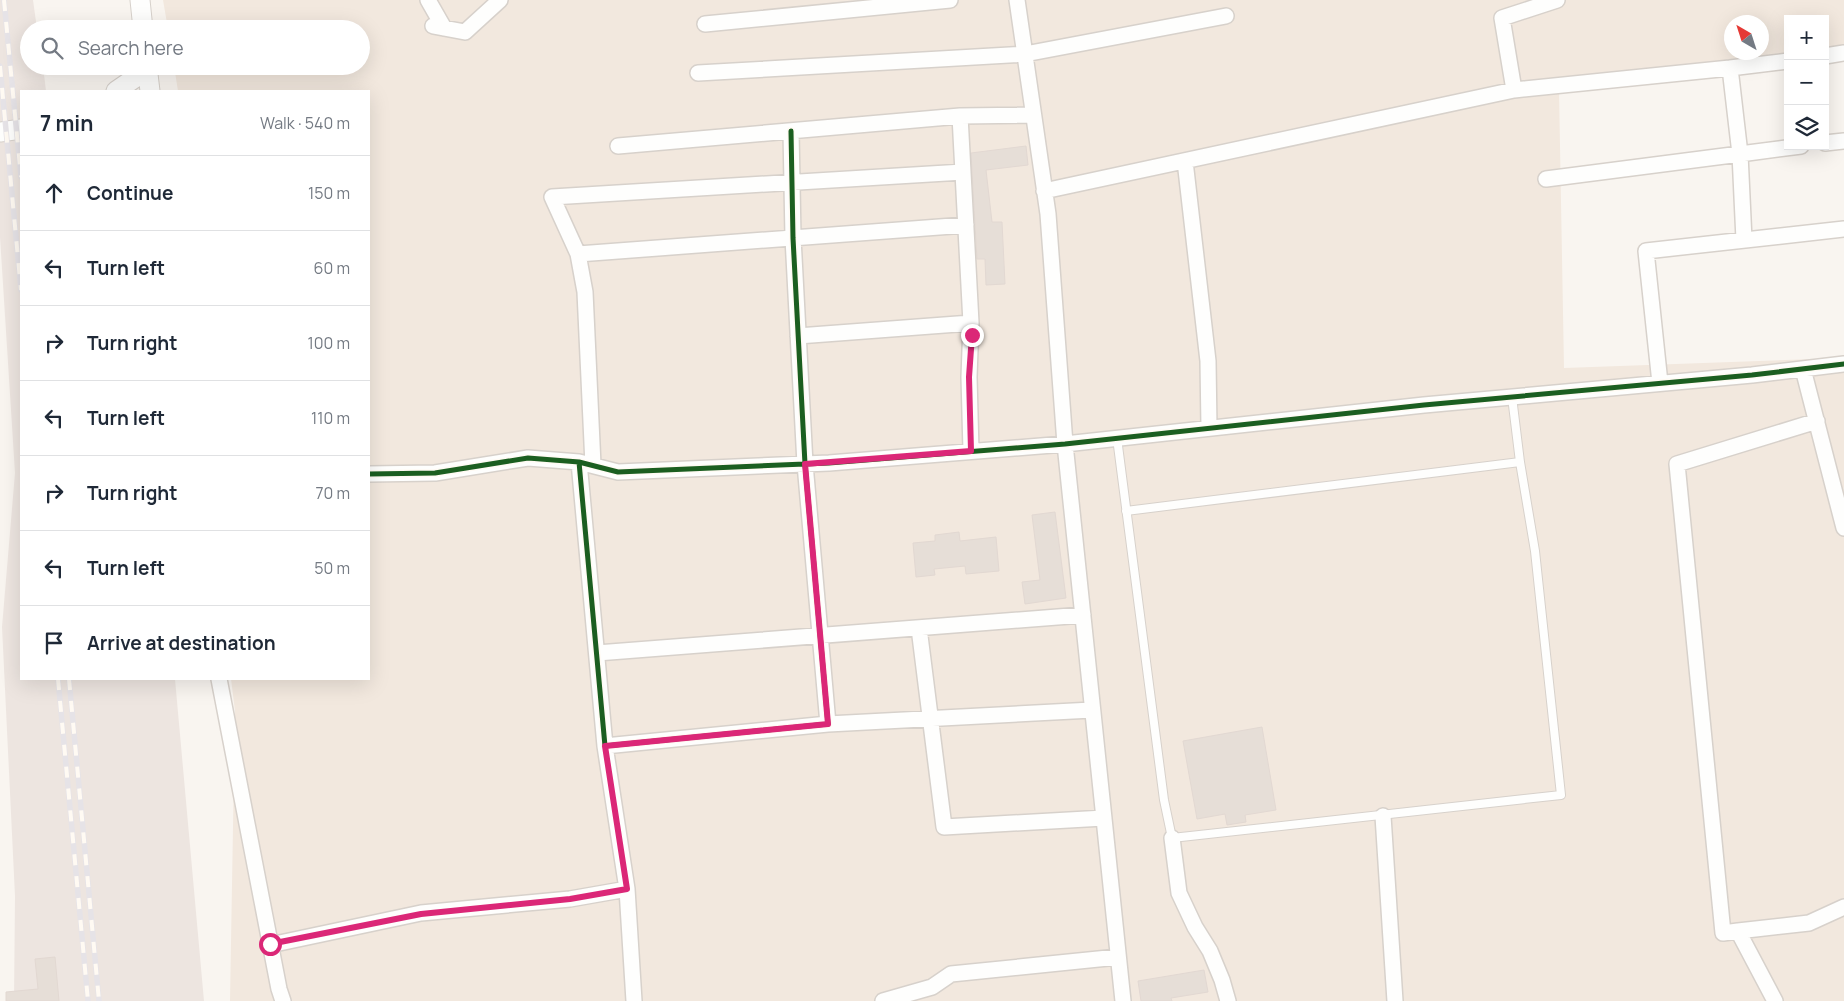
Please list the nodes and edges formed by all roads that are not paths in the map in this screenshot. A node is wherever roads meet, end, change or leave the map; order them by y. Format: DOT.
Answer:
graph roads {
  1 [pos="140,0"];
  2 [pos="428,0"];
  3 [pos="500,0"];
  4 [pos="950,0"];
  5 [pos="1017,0"];
  6 [pos="1557,0"];
  7 [pos="1226,16"];
  8 [pos="142,20"];
  9 [pos="704,24"];
  10 [pos="1025,54"];
  11 [pos="1844,54"];
  12 [pos="1829,56"];
  13 [pos="1784,61"];
  14 [pos="1730,68"];
  15 [pos="698,73"];
  16 [pos="138,75"];
  17 [pos="149,75"];
  18 [pos="117,90"];
  19 [pos="150,90"];
  20 [pos="1514,90"];
  21 [pos="1034,115"];
  22 [pos="960,116"];
  23 [pos="20,129"];
  24 [pos="791,130"];
  25 [pos="0,132"];
  26 [pos="1844,140"];
  27 [pos="1829,142"];
  28 [pos="618,146"];
  29 [pos="1784,148"];
  30 [pos="1740,154"];
  31 [pos="1185,161"];
  32 [pos="963,172"];
  33 [pos="1546,179"];
  34 [pos="792,182"];
  35 [pos="1044,191"];
  36 [pos="966,225"];
  37 [pos="1844,229"];
  38 [pos="793,238"];
  39 [pos="1744,240"];
  40 [pos="578,254"];
  41 [pos="971,323"];
  42 [pos="798,336"];
  43 [pos="1844,364"];
  44 [pos="1803,369"];
  45 [pos="1660,383"];
  46 [pos="1512,397"];
  47 [pos="1817,421"];
  48 [pos="1210,428"];
  49 [pos="1117,438"];
  50 [pos="1065,444"];
  51 [pos="971,451"];
  52 [pos="1520,462"];
  53 [pos="586,464"];
  54 [pos="805,464"];
  55 [pos="370,474"];
  56 [pos="1126,511"];
  57 [pos="1844,528"];
  58 [pos="1082,615"];
  59 [pos="919,628"];
  60 [pos="820,636"];
  61 [pos="597,653"];
  62 [pos="219,680"];
  63 [pos="1092,710"];
  64 [pos="931,718"];
  65 [pos="828,724"];
  66 [pos="605,746"];
  67 [pos="1383,816"];
  68 [pos="1104,818"];
  69 [pos="1172,838"];
  70 [pos="627,889"];
  71 [pos="1844,907"];
  72 [pos="1738,930"];
  73 [pos="270,944"];
  74 [pos="1118,957"];
  75 [pos="284,1001"];
  76 [pos="634,1001"];
  77 [pos="882,1001"];
  78 [pos="1123,1001"];
  79 [pos="1228,1001"];
  80 [pos="1395,1001"];
  81 [pos="1775,1001"];
  1 -- 8 [label="street"];
  2 -- 3 [label="street"];
  4 -- 9 [label="street"];
  5 -- 10 [label="street"];
  6 -- 20 [label="street"];
  7 -- 10 [label="street"];
  10 -- 15 [label="street"];
  10 -- 21 [label="street"];
  11 -- 12 [label="street"];
  13 -- 14 [label="street"];
  14 -- 20 [label="street"];
  14 -- 30 [label="street"];
  16 -- 18 [label="street"];
  17 -- 19 [label="street"];
  20 -- 31 [label="street"];
  21 -- 22 [label="street"];
  21 -- 35 [label="street"];
  22 -- 24 [label="street"];
  22 -- 32 [label="street"];
  23 -- 25 [label="street"];
  24 -- 28 [label="street"];
  24 -- 34 [label="street"];
  26 -- 27 [label="street"];
  29 -- 30 [label="street"];
  30 -- 33 [label="street"];
  30 -- 39 [label="street"];
  31 -- 35 [label="street"];
  31 -- 48 [label="street"];
  32 -- 34 [label="street"];
  32 -- 36 [label="street"];
  34 -- 38 [label="street"];
  34 -- 40 [label="street"];
  35 -- 50 [label="street"];
  36 -- 38 [label="street"];
  36 -- 41 [label="street"];
  37 -- 39 [label="street"];
  38 -- 40 [label="street"];
  38 -- 42 [label="street"];
  39 -- 45 [label="street"];
  40 -- 53 [label="street"];
  41 -- 42 [label="street"];
  41 -- 51 [label="street"];
  42 -- 54 [label="street"];
  43 -- 44 [label="street"];
  44 -- 45 [label="street"];
  44 -- 47 [label="street"];
  45 -- 46 [label="street"];
  46 -- 48 [label="street"];
  46 -- 52 [label="lane"];
  47 -- 57 [label="street"];
  47 -- 72 [label="street"];
  48 -- 49 [label="street"];
  49 -- 50 [label="street"];
  49 -- 56 [label="lane"];
  50 -- 51 [label="street"];
  50 -- 58 [label="street"];
  51 -- 54 [label="street"];
  52 -- 56 [label="lane"];
  52 -- 67 [label="lane"];
  53 -- 54 [label="street"];
  53 -- 55 [label="street"];
  53 -- 61 [label="street"];
  54 -- 60 [label="street"];
  56 -- 69 [label="lane"];
  58 -- 59 [label="street"];
  58 -- 63 [label="street"];
  59 -- 60 [label="street"];
  59 -- 64 [label="street"];
  60 -- 61 [label="street"];
  60 -- 65 [label="street"];
  61 -- 66 [label="street"];
  62 -- 73 [label="street"];
  63 -- 64 [label="street"];
  63 -- 68 [label="street"];
  64 -- 65 [label="street"];
  64 -- 68 [label="street"];
  65 -- 66 [label="street"];
  66 -- 70 [label="street"];
  67 -- 69 [label="lane"];
  67 -- 80 [label="street"];
  68 -- 74 [label="street"];
  69 -- 79 [label="street"];
  70 -- 73 [label="street"];
  70 -- 76 [label="street"];
  71 -- 72 [label="street"];
  72 -- 81 [label="street"];
  73 -- 75 [label="street"];
  74 -- 77 [label="street"];
  74 -- 78 [label="street"];
}
